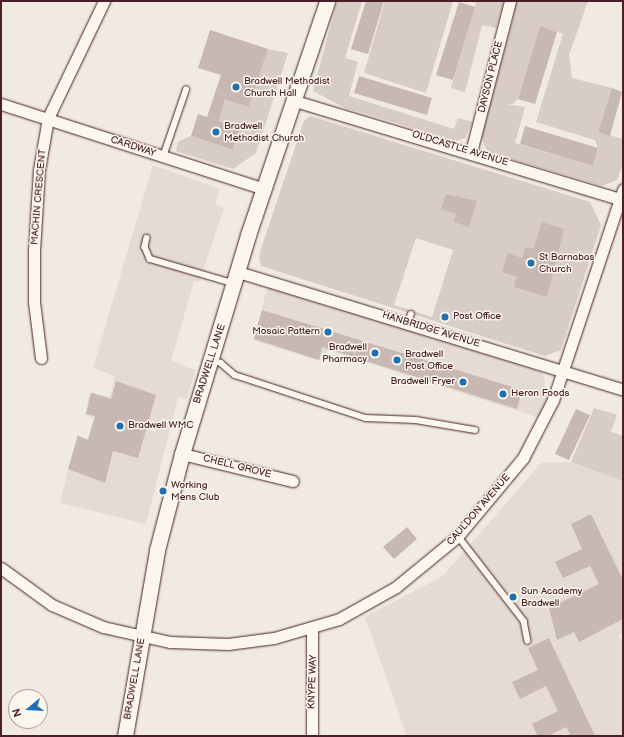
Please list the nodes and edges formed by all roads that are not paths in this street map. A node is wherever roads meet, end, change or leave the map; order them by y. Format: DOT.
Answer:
graph roads {
  1 [pos="104,1"];
  2 [pos="327,1"];
  3 [pos="510,1"];
  4 [pos="186,90"];
  5 [pos="295,101"];
  6 [pos="1,104"];
  7 [pos="48,118"];
  8 [pos="472,152"];
  9 [pos="164,157"];
  10 [pos="264,189"];
  11 [pos="622,196"];
  12 [pos="147,238"];
  13 [pos="236,278"];
  14 [pos="41,358"];
  15 [pos="210,360"];
  16 [pos="564,370"];
  17 [pos="623,390"];
  18 [pos="475,430"];
  19 [pos="182,454"];
  20 [pos="293,481"];
  21 [pos="458,536"];
  22 [pos="1,568"];
  23 [pos="312,628"];
  24 [pos="142,637"];
  25 [pos="528,641"];
  26 [pos="125,736"];
  27 [pos="312,736"];
  1 -- 7 [label="street, MACHIN CRESCENT"];
  2 -- 5 [label="street, BRADWELL LANE"];
  3 -- 8 [label="street, DAYSON PLACE"];
  4 -- 9 [label="lane"];
  5 -- 8 [label="street, OLDCASTLE AVENUE"];
  5 -- 10 [label="street, BRADWELL LANE"];
  6 -- 7 [label="street, CARDWAY"];
  7 -- 9 [label="street, CARDWAY"];
  7 -- 14 [label="street, MACHIN CRESCENT"];
  8 -- 11 [label="street, OLDCASTLE AVENUE"];
  9 -- 10 [label="street, CARDWAY"];
  10 -- 13 [label="street, BRADWELL LANE"];
  11 -- 16 [label="street, CAULDON AVENUE"];
  12 -- 13 [label="lane"];
  13 -- 15 [label="street, BRADWELL LANE"];
  13 -- 16 [label="street, HANBRIDGE AVENUE"];
  15 -- 18 [label="lane"];
  15 -- 19 [label="street, BRADWELL LANE"];
  16 -- 17 [label="street, HANBRIDGE AVENUE"];
  16 -- 21 [label="street, CAULDON AVENUE"];
  19 -- 20 [label="street, CHELL GROVE"];
  19 -- 24 [label="street, BRADWELL LANE"];
  21 -- 23 [label="street, CAULDON AVENUE"];
  21 -- 25 [label="lane"];
  22 -- 24 [label="street, CAULDON AVENUE"];
  23 -- 24 [label="street, CAULDON AVENUE"];
  23 -- 27 [label="street, KNYPE WAY"];
  24 -- 26 [label="street, BRADWELL LANE"];
}
